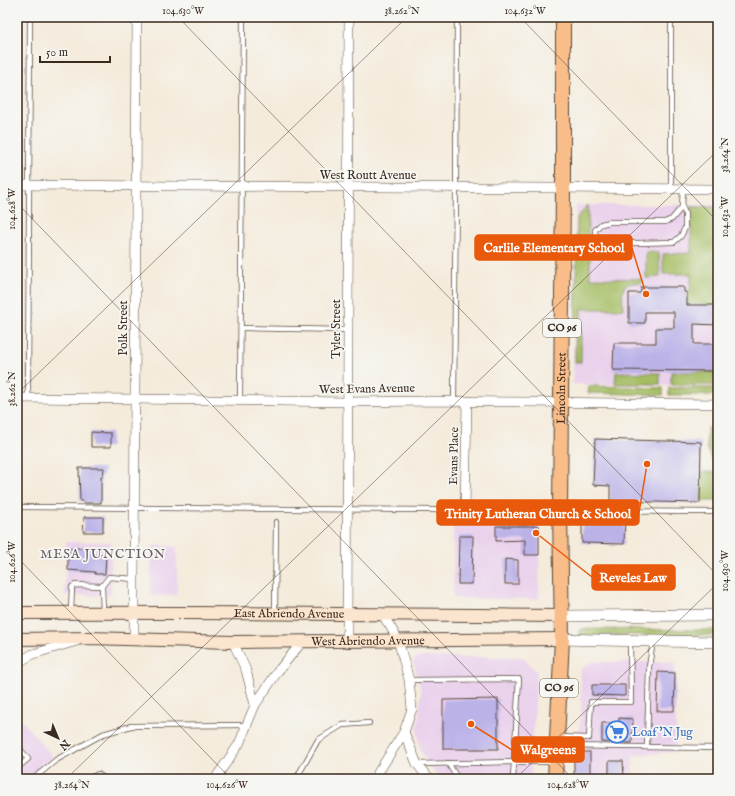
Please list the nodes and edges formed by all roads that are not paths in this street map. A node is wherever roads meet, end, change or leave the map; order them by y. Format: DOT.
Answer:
graph roads {
  1 [pos="30,17"];
  2 [pos="137,17"];
  3 [pos="243,17"];
  4 [pos="349,17"];
  5 [pos="457,17"];
  6 [pos="563,17"];
  7 [pos="671,17"];
  8 [pos="17,186"];
  9 [pos="29,186"];
  10 [pos="136,186"];
  11 [pos="242,186"];
  12 [pos="348,187"];
  13 [pos="456,188"];
  14 [pos="564,189"];
  15 [pos="671,189"];
  16 [pos="683,189"];
  17 [pos="718,189"];
  18 [pos="682,208"];
  19 [pos="241,328"];
  20 [pos="348,330"];
  21 [pos="17,398"];
  22 [pos="28,398"];
  23 [pos="135,399"];
  24 [pos="240,401"];
  25 [pos="454,401"];
  26 [pos="467,401"];
  27 [pos="347,402"];
  28 [pos="561,402"];
  29 [pos="718,404"];
  30 [pos="17,507"];
  31 [pos="134,508"];
  32 [pos="347,510"];
  33 [pos="560,510"];
  34 [pos="465,511"];
  35 [pos="718,512"];
  36 [pos="276,522"];
  37 [pos="134,579"];
  38 [pos="102,586"];
  39 [pos="103,612"];
  40 [pos="133,612"];
  41 [pos="17,613"];
  42 [pos="71,613"];
  43 [pos="275,613"];
  44 [pos="347,613"];
  45 [pos="381,614"];
  46 [pos="718,615"];
  47 [pos="561,616"];
  48 [pos="90,638"];
  49 [pos="17,639"];
  50 [pos="562,639"];
  51 [pos="134,640"];
  52 [pos="347,640"];
  53 [pos="398,640"];
  54 [pos="630,641"];
  55 [pos="653,641"];
  56 [pos="233,642"];
  57 [pos="302,642"];
  58 [pos="718,642"];
  59 [pos="17,662"];
  60 [pos="409,680"];
  61 [pos="255,705"];
  62 [pos="369,723"];
  63 [pos="247,725"];
  64 [pos="404,732"];
  65 [pos="556,741"];
  66 [pos="17,745"];
  67 [pos="647,747"];
  68 [pos="718,748"];
  69 [pos="514,762"];
  70 [pos="556,762"];
  71 [pos="448,763"];
  72 [pos="417,764"];
  73 [pos="17,768"];
  74 [pos="32,779"];
  75 [pos="88,779"];
  76 [pos="105,779"];
  77 [pos="215,779"];
  78 [pos="296,779"];
  79 [pos="374,779"];
  80 [pos="429,779"];
  81 [pos="458,779"];
  82 [pos="513,779"];
  83 [pos="555,779"];
  1 -- 9 [label="lane"];
  2 -- 10 [label="street, Polk Street"];
  3 -- 11 [label="lane"];
  4 -- 12 [label="street, Tyler Street"];
  5 -- 13 [label="lane"];
  6 -- 14 [label="main road, Lincoln Street / CO 96"];
  7 -- 15 [label="lane"];
  8 -- 9 [label="street, West Routt Avenue"];
  9 -- 10 [label="street, West Routt Avenue"];
  9 -- 22 [label="lane"];
  10 -- 11 [label="street, West Routt Avenue"];
  10 -- 23 [label="street, Polk Street"];
  11 -- 12 [label="street, West Routt Avenue"];
  11 -- 19 [label="lane"];
  12 -- 13 [label="street, West Routt Avenue"];
  12 -- 20 [label="street, Tyler Street"];
  13 -- 14 [label="street, West Routt Avenue"];
  13 -- 25 [label="lane"];
  14 -- 15 [label="street, West Routt Avenue"];
  14 -- 28 [label="main road, Lincoln Street / CO 96"];
  15 -- 16 [label="street, West Routt Avenue"];
  16 -- 17 [label="street, West Routt Avenue"];
  16 -- 18 [label="lane"];
  18 -- 18 [label="lane"];
  19 -- 20 [label="lane"];
  19 -- 24 [label="lane"];
  20 -- 27 [label="street, Tyler Street"];
  21 -- 22 [label="street, West Evans Avenue"];
  22 -- 23 [label="street, West Evans Avenue"];
  23 -- 24 [label="street, West Evans Avenue"];
  23 -- 31 [label="street, Polk Street"];
  24 -- 27 [label="street, West Evans Avenue"];
  25 -- 26 [label="street, West Evans Avenue"];
  25 -- 27 [label="street, West Evans Avenue"];
  26 -- 28 [label="street, West Evans Avenue"];
  26 -- 34 [label="street, Evans Place"];
  27 -- 32 [label="street, Tyler Street"];
  28 -- 29 [label="street, West Evans Avenue"];
  28 -- 33 [label="main road, Lincoln Street / CO 96"];
  30 -- 31 [label="lane"];
  31 -- 32 [label="lane"];
  31 -- 37 [label="street, Polk Street"];
  32 -- 34 [label="lane"];
  32 -- 44 [label="street, Tyler Street"];
  33 -- 34 [label="lane"];
  33 -- 35 [label="lane"];
  33 -- 47 [label="main road, Lincoln Street / CO 96"];
  36 -- 43 [label="lane"];
  37 -- 38 [label="lane"];
  37 -- 40 [label="street, Polk Street"];
  38 -- 39 [label="lane"];
  38 -- 42 [label="lane"];
  39 -- 40 [label="main road, East Abriendo Avenue"];
  39 -- 42 [label="main road, East Abriendo Avenue"];
  40 -- 43 [label="main road, East Abriendo Avenue"];
  40 -- 51 [label="street, Polk Street"];
  41 -- 42 [label="main road, East Abriendo Avenue"];
  43 -- 44 [label="main road, East Abriendo Avenue"];
  44 -- 45 [label="main road, East Abriendo Avenue"];
  44 -- 52 [label="street, Tyler Street"];
  45 -- 47 [label="main road, East Abriendo Avenue"];
  45 -- 53 [label="street"];
  46 -- 47 [label="street"];
  47 -- 50 [label="main road, Lincoln Street / CO 96"];
  48 -- 49 [label="main road, West Abriendo Avenue"];
  48 -- 51 [label="main road, West Abriendo Avenue"];
  48 -- 59 [label="street"];
  50 -- 53 [label="main road, West Abriendo Avenue"];
  50 -- 54 [label="street, West Abriendo Avenue"];
  50 -- 65 [label="main road, CO 96"];
  51 -- 56 [label="main road, West Abriendo Avenue"];
  52 -- 53 [label="main road, West Abriendo Avenue"];
  52 -- 57 [label="main road, West Abriendo Avenue"];
  53 -- 60 [label="street"];
  54 -- 55 [label="street, West Abriendo Avenue"];
  54 -- 65 [label="lane"];
  55 -- 58 [label="street, West Abriendo Avenue"];
  55 -- 67 [label="lane"];
  56 -- 57 [label="main road, West Abriendo Avenue"];
  56 -- 61 [label="street"];
  57 -- 61 [label="street"];
  60 -- 64 [label="street"];
  60 -- 69 [label="lane"];
  61 -- 63 [label="street"];
  62 -- 78 [label="lane"];
  63 -- 74 [label="lane"];
  63 -- 77 [label="street"];
  64 -- 72 [label="street"];
  64 -- 79 [label="street"];
  65 -- 67 [label="lane"];
  65 -- 70 [label="main road, CO 96"];
  66 -- 73 [label="lane"];
  67 -- 68 [label="lane"];
  69 -- 70 [label="lane"];
  69 -- 71 [label="lane"];
  69 -- 82 [label="lane"];
  70 -- 83 [label="main road, CO 96"];
  71 -- 72 [label="lane"];
  71 -- 81 [label="lane"];
  72 -- 80 [label="street"];
  75 -- 76 [label="lane"];
}
